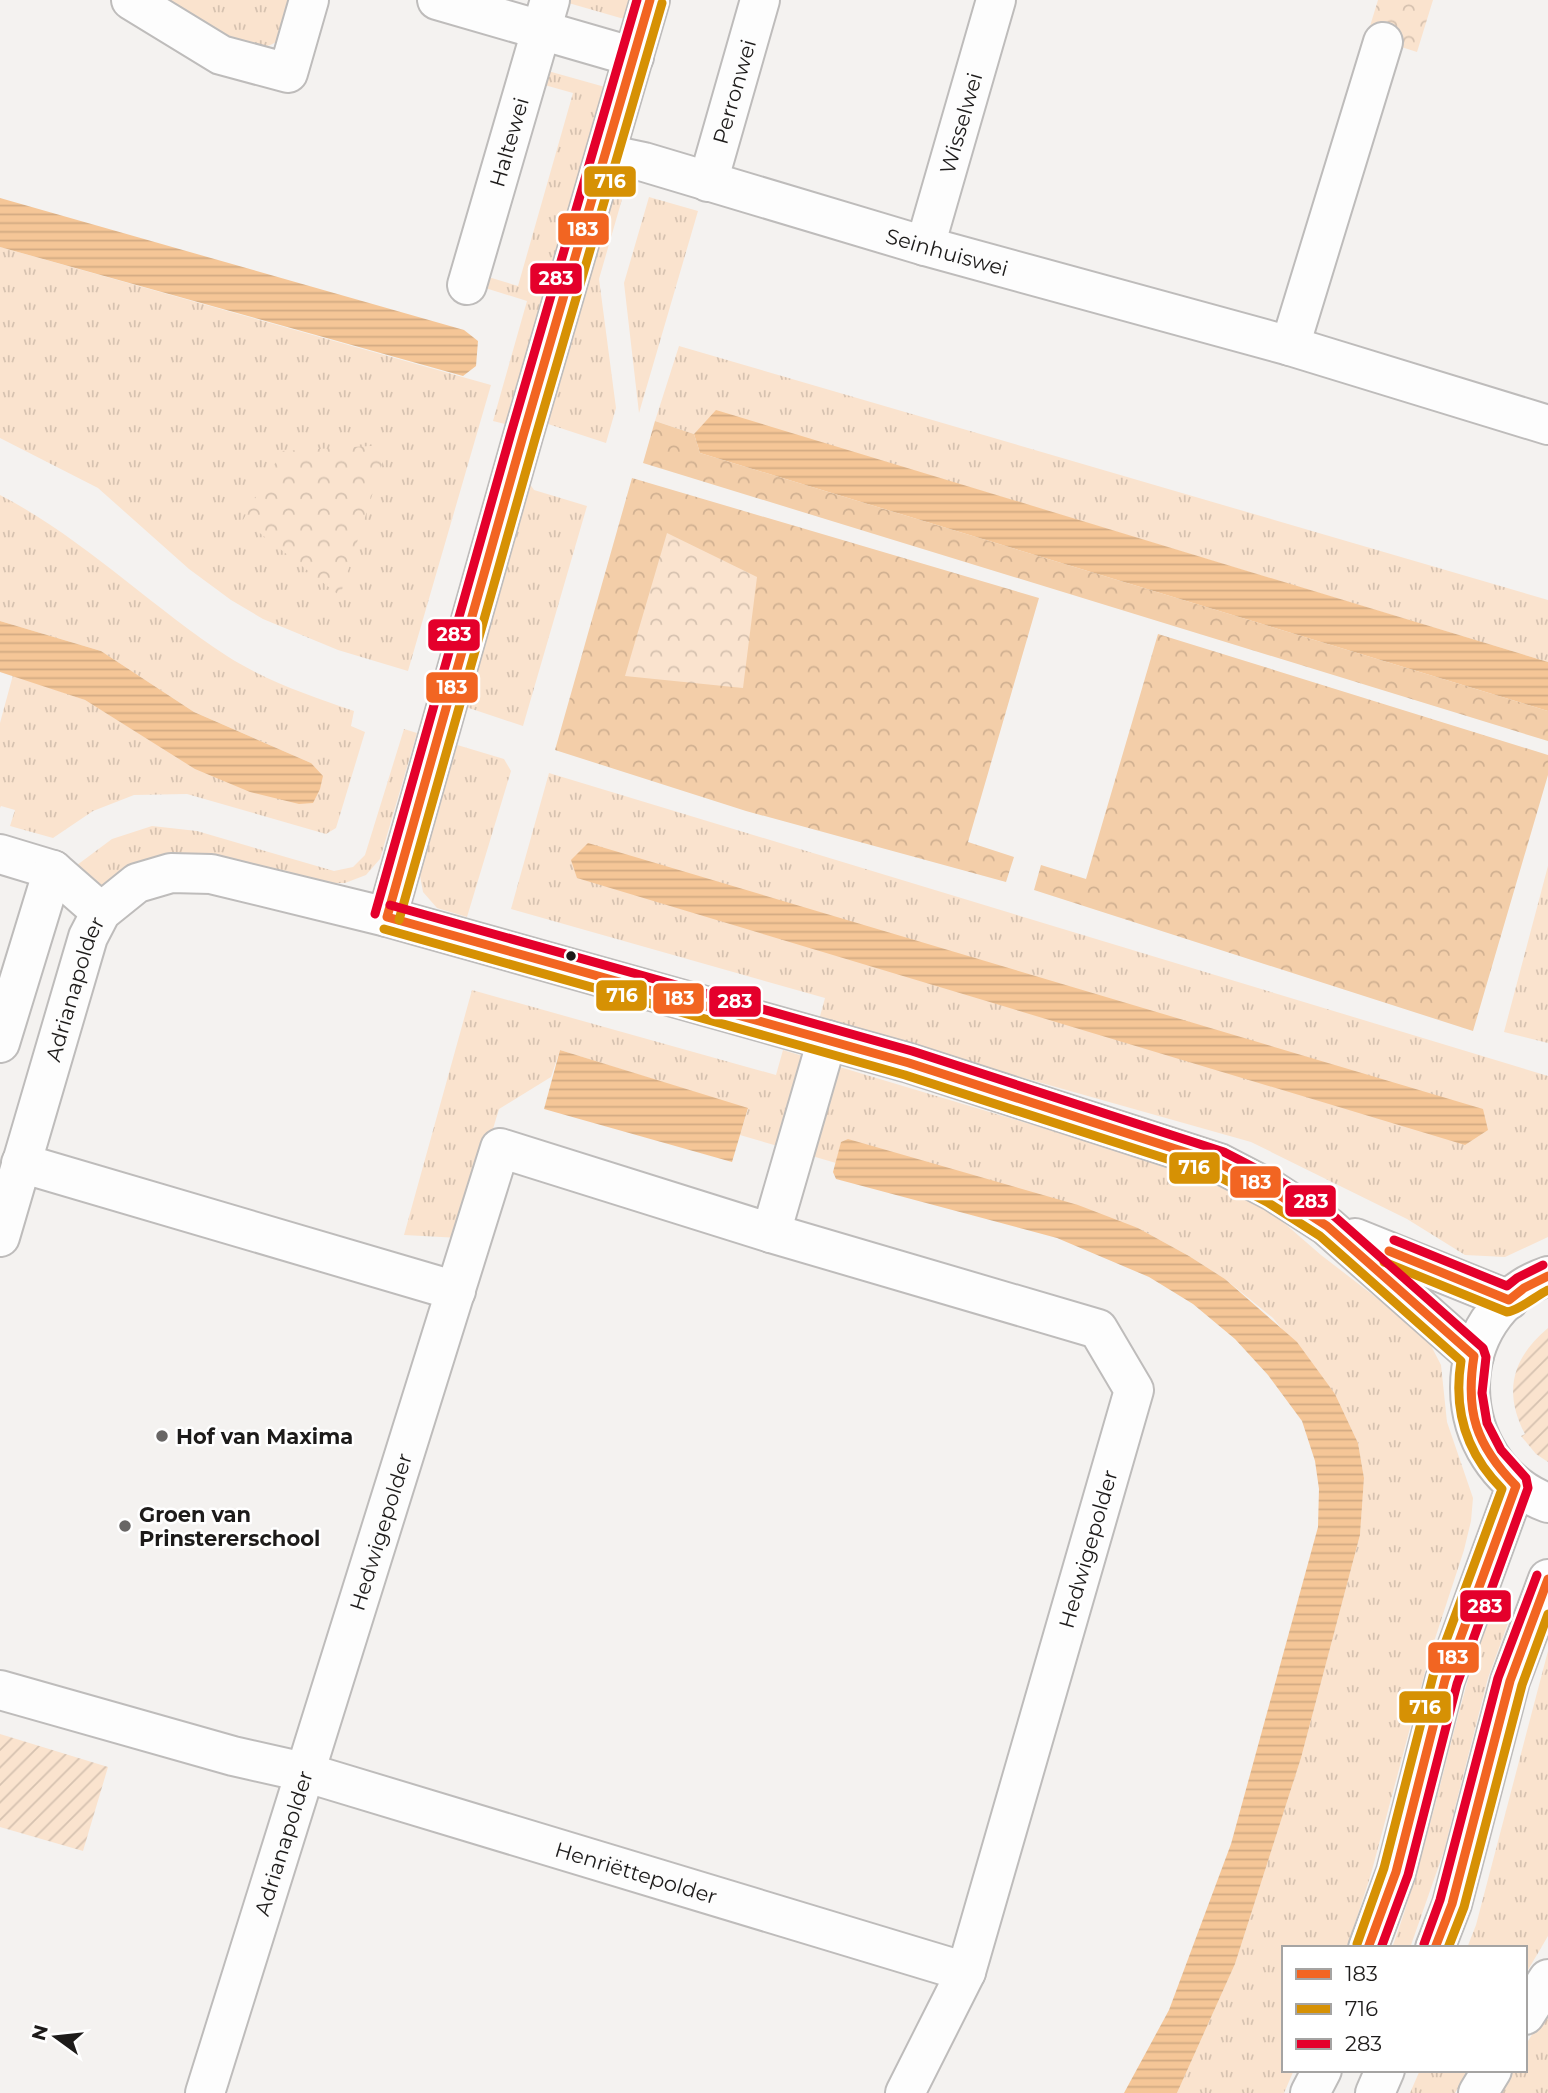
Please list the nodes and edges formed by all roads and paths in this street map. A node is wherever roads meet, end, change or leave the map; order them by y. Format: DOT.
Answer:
graph roads {
  1 [pos="131,0"];
  2 [pos="309,0"];
  3 [pos="437,0"];
  4 [pos="650,0"];
  5 [pos="760,0"];
  6 [pos="996,0"];
  7 [pos="545,15"];
  8 [pos="1383,41"];
  9 [pos="634,57"];
  10 [pos="606,154"];
  11 [pos="708,182"];
  12 [pos="925,246"];
  13 [pos="467,285"];
  14 [pos="1290,346"];
  15 [pos="1548,425"];
  16 [pos="0,854"];
  17 [pos="52,870"];
  18 [pos="100,912"];
  19 [pos="387,917"];
  20 [pos="827,1040"];
  21 [pos="0,1043"];
  22 [pos="21,1163"];
  23 [pos="1327,1226"];
  24 [pos="771,1233"];
  25 [pos="0,1237"];
  26 [pos="1548,1276"];
  27 [pos="456,1291"];
  28 [pos="1509,1300"];
  29 [pos="1474,1356"];
  30 [pos="1532,1494"];
  31 [pos="1548,1579"];
  32 [pos="0,1690"];
  33 [pos="304,1772"];
  34 [pos="1369,1946"];
  35 [pos="1436,1946"];
  36 [pos="966,1972"];
  37 [pos="1548,1979"];
  38 [pos="1527,2012"];
  39 [pos="1321,2072"];
  40 [pos="1384,2072"];
  41 [pos="1491,2072"];
  42 [pos="205,2093"];
  43 [pos="905,2093"];
  44 [pos="1310,2093"];
  45 [pos="1375,2093"];
  46 [pos="1478,2093"];
  1 -- 2 [label="street"];
  3 -- 7 [label="street"];
  4 -- 9 [label="street"];
  5 -- 11 [label="street, Perronwei"];
  6 -- 12 [label="street, Wisselwei"];
  7 -- 9 [label="street"];
  7 -- 13 [label="street, Haltewei"];
  8 -- 14 [label="street"];
  9 -- 10 [label="street"];
  10 -- 11 [label="street, Seinhuiswei"];
  10 -- 19 [label="street"];
  11 -- 12 [label="street, Seinhuiswei"];
  12 -- 14 [label="street, Seinhuiswei"];
  14 -- 15 [label="street, Seinhuiswei"];
  16 -- 17 [label="street"];
  17 -- 18 [label="street"];
  17 -- 21 [label="street"];
  18 -- 19 [label="street, Adrianapolder"];
  18 -- 22 [label="street, Adrianapolder"];
  19 -- 20 [label="street, Adrianapolder"];
  20 -- 23 [label="street, Adrianapolder"];
  20 -- 24 [label="street"];
  22 -- 25 [label="street, Adrianapolder"];
  22 -- 27 [label="street"];
  23 -- 28 [label="street"];
  23 -- 29 [label="street"];
  24 -- 27 [label="street, Hedwigepolder"];
  24 -- 36 [label="street, Hedwigepolder"];
  26 -- 28 [label="street"];
  27 -- 33 [label="street, Hedwigepolder"];
  28 -- 29 [label="street"];
  29 -- 30 [label="street"];
  30 -- 34 [label="street"];
  31 -- 35 [label="street"];
  32 -- 33 [label="street, Adrianapolder"];
  33 -- 36 [label="street, Henriëttepolder"];
  33 -- 42 [label="street, Adrianapolder"];
  36 -- 43 [label="street, Hedwigepolder"];
  37 -- 38 [label="street"];
  39 -- 44 [label="street"];
  40 -- 45 [label="street"];
  41 -- 46 [label="street"];
}
